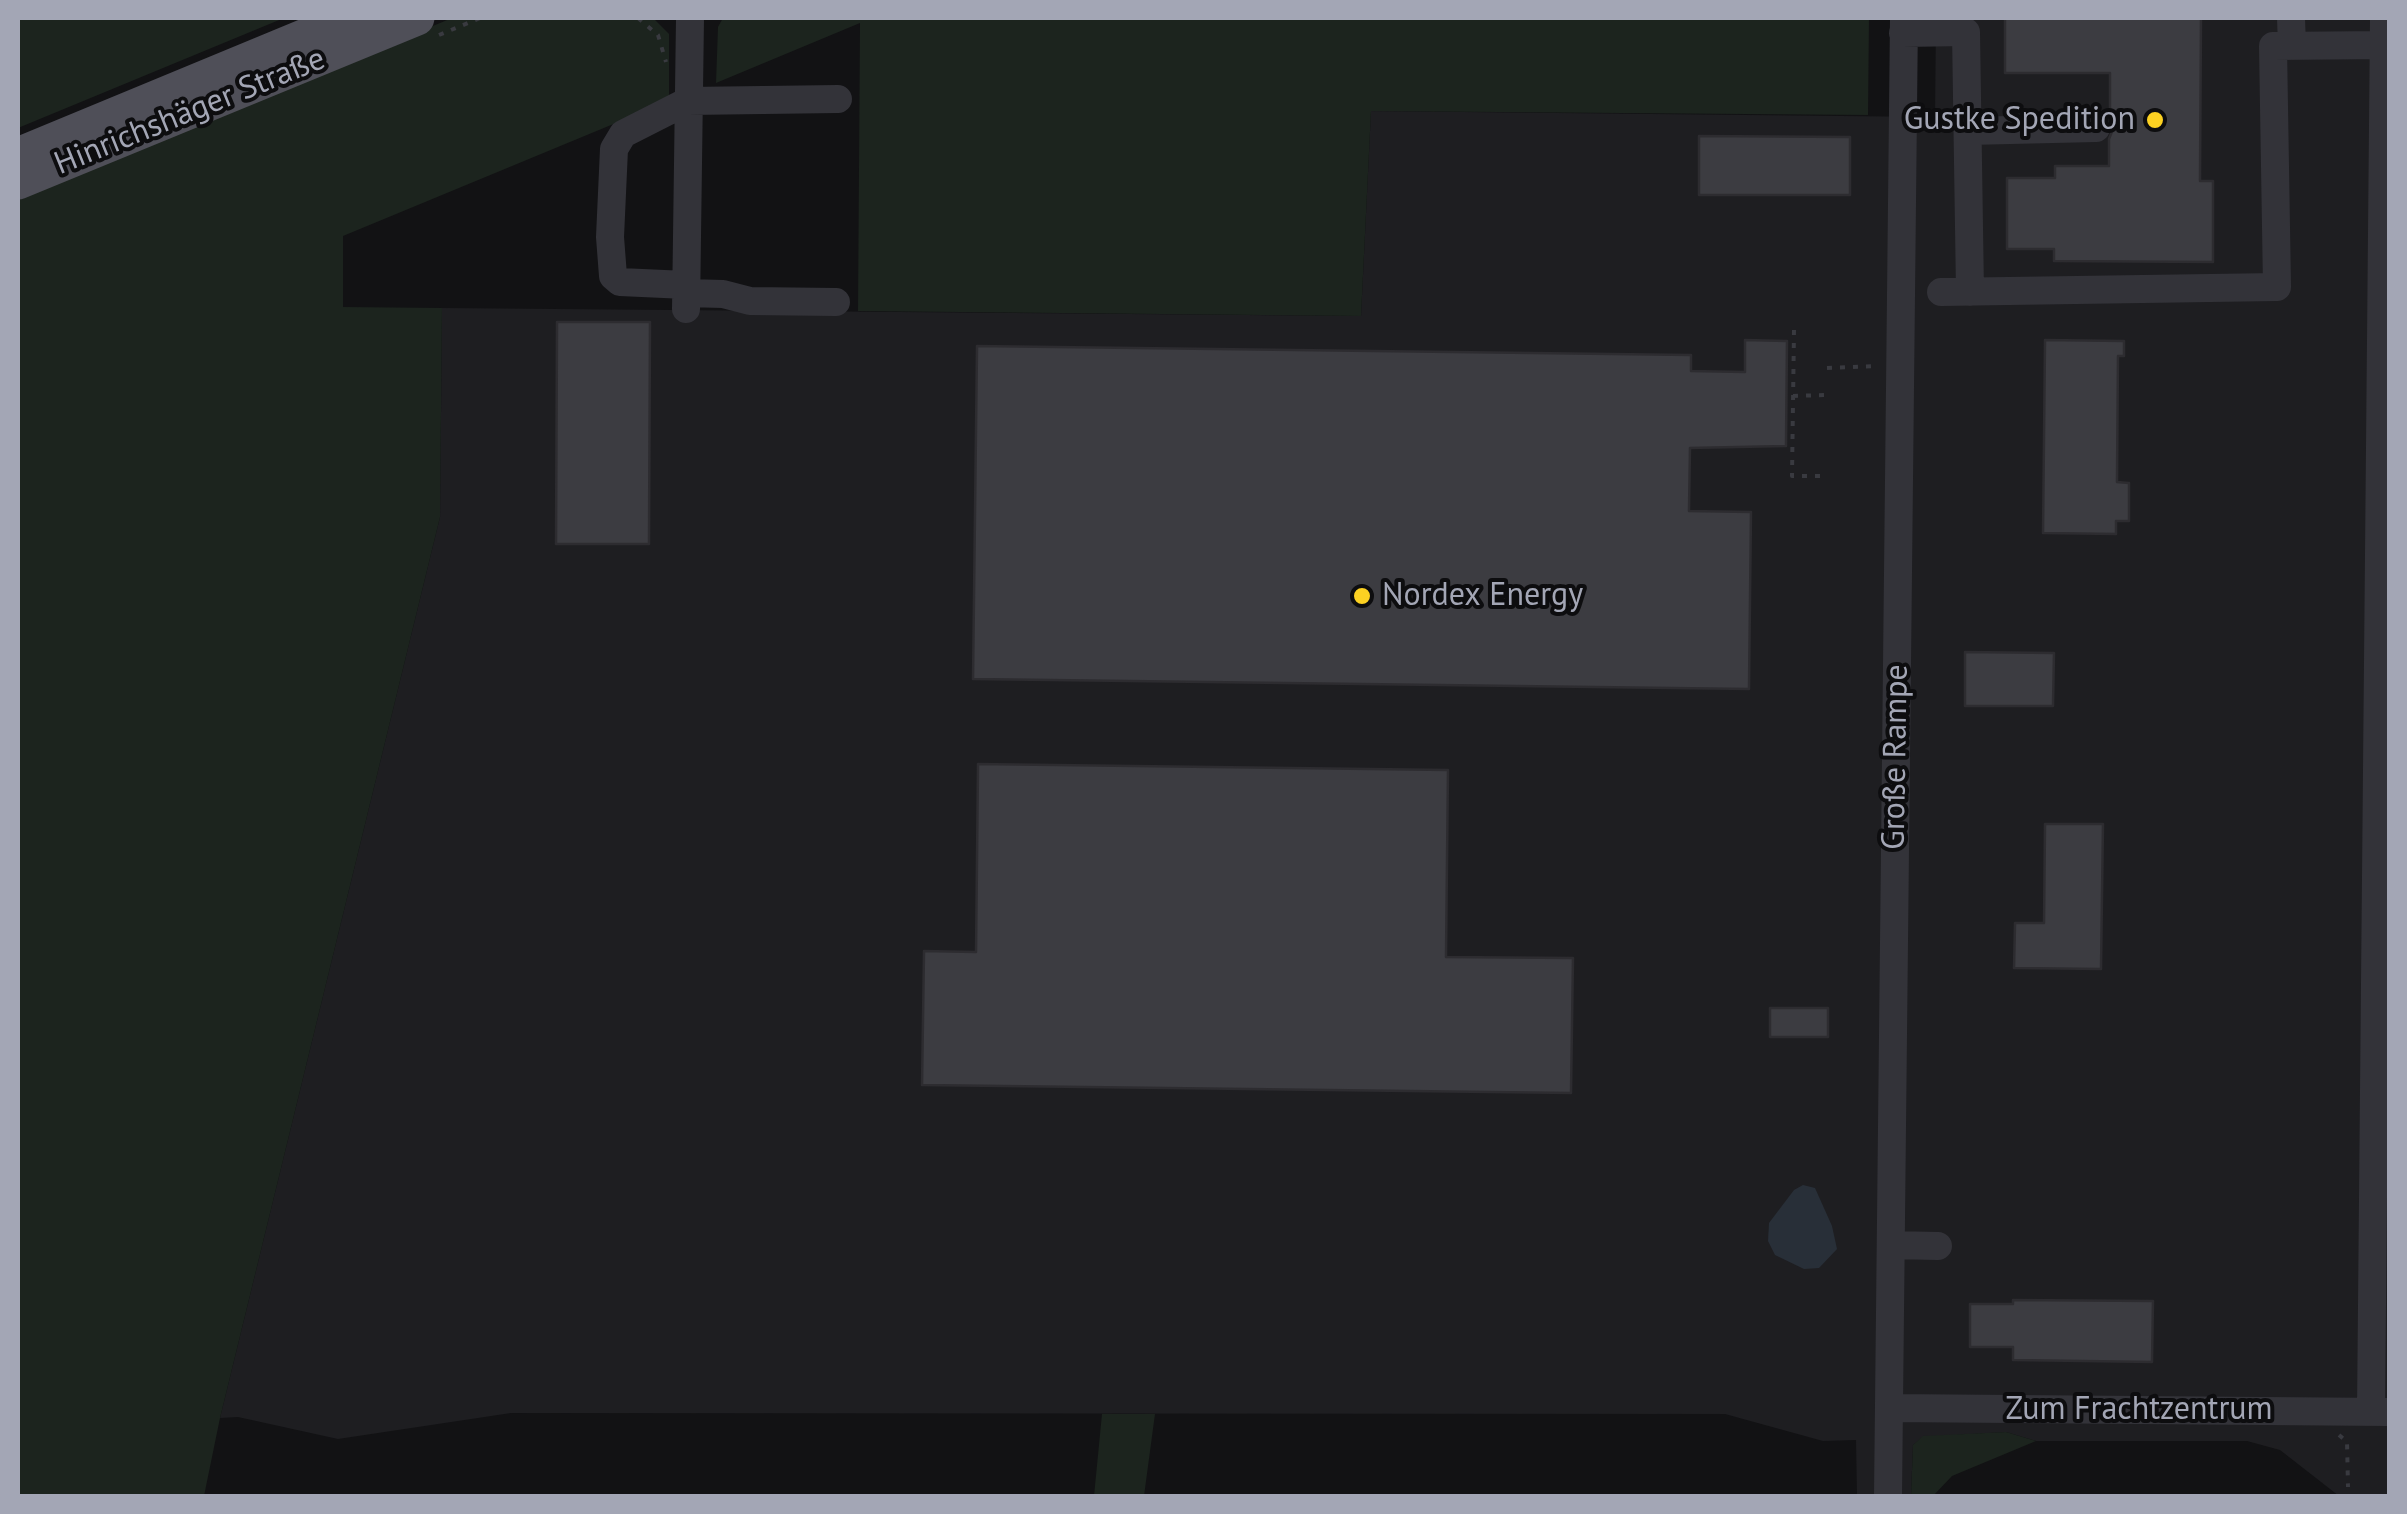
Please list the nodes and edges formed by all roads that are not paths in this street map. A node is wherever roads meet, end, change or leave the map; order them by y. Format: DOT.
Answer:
graph roads {
  1 [pos="349,18"];
  2 [pos="417,18"];
  3 [pos="2291,18"];
  4 [pos="687,20"];
  5 [pos="1904,25"];
  6 [pos="2384,31"];
  7 [pos="2292,46"];
  8 [pos="838,99"];
  9 [pos="688,102"];
  10 [pos="2096,128"];
  11 [pos="1968,131"];
  12 [pos="18,155"];
  13 [pos="18,182"];
  14 [pos="1941,292"];
  15 [pos="1970,292"];
  16 [pos="686,296"];
  17 [pos="836,302"];
  18 [pos="2385,350"];
  19 [pos="2385,461"];
  20 [pos="1891,1245"];
  21 [pos="1938,1246"];
  22 [pos="1890,1408"];
  23 [pos="2380,1412"];
  24 [pos="1888,1496"];
  1 -- 12 [label="main road, Hinrichshäger Straße"];
  2 -- 13 [label="main road, Hinrichshäger Straße"];
  3 -- 7 [label="street"];
  4 -- 9 [label="street"];
  5 -- 11 [label="street"];
  5 -- 20 [label="street, Große Rampe"];
  6 -- 7 [label="street"];
  6 -- 18 [label="street"];
  7 -- 15 [label="street"];
  8 -- 9 [label="street"];
  9 -- 16 [label="street"];
  9 -- 16 [label="street"];
  10 -- 11 [label="street"];
  11 -- 15 [label="street"];
  14 -- 15 [label="street"];
  16 -- 17 [label="street"];
  18 -- 19 [label="street"];
  19 -- 23 [label="street"];
  20 -- 21 [label="street"];
  20 -- 22 [label="street, Große Rampe"];
  22 -- 23 [label="street, Zum Frachtzentrum"];
  22 -- 24 [label="street, Große Rampe"];
}
